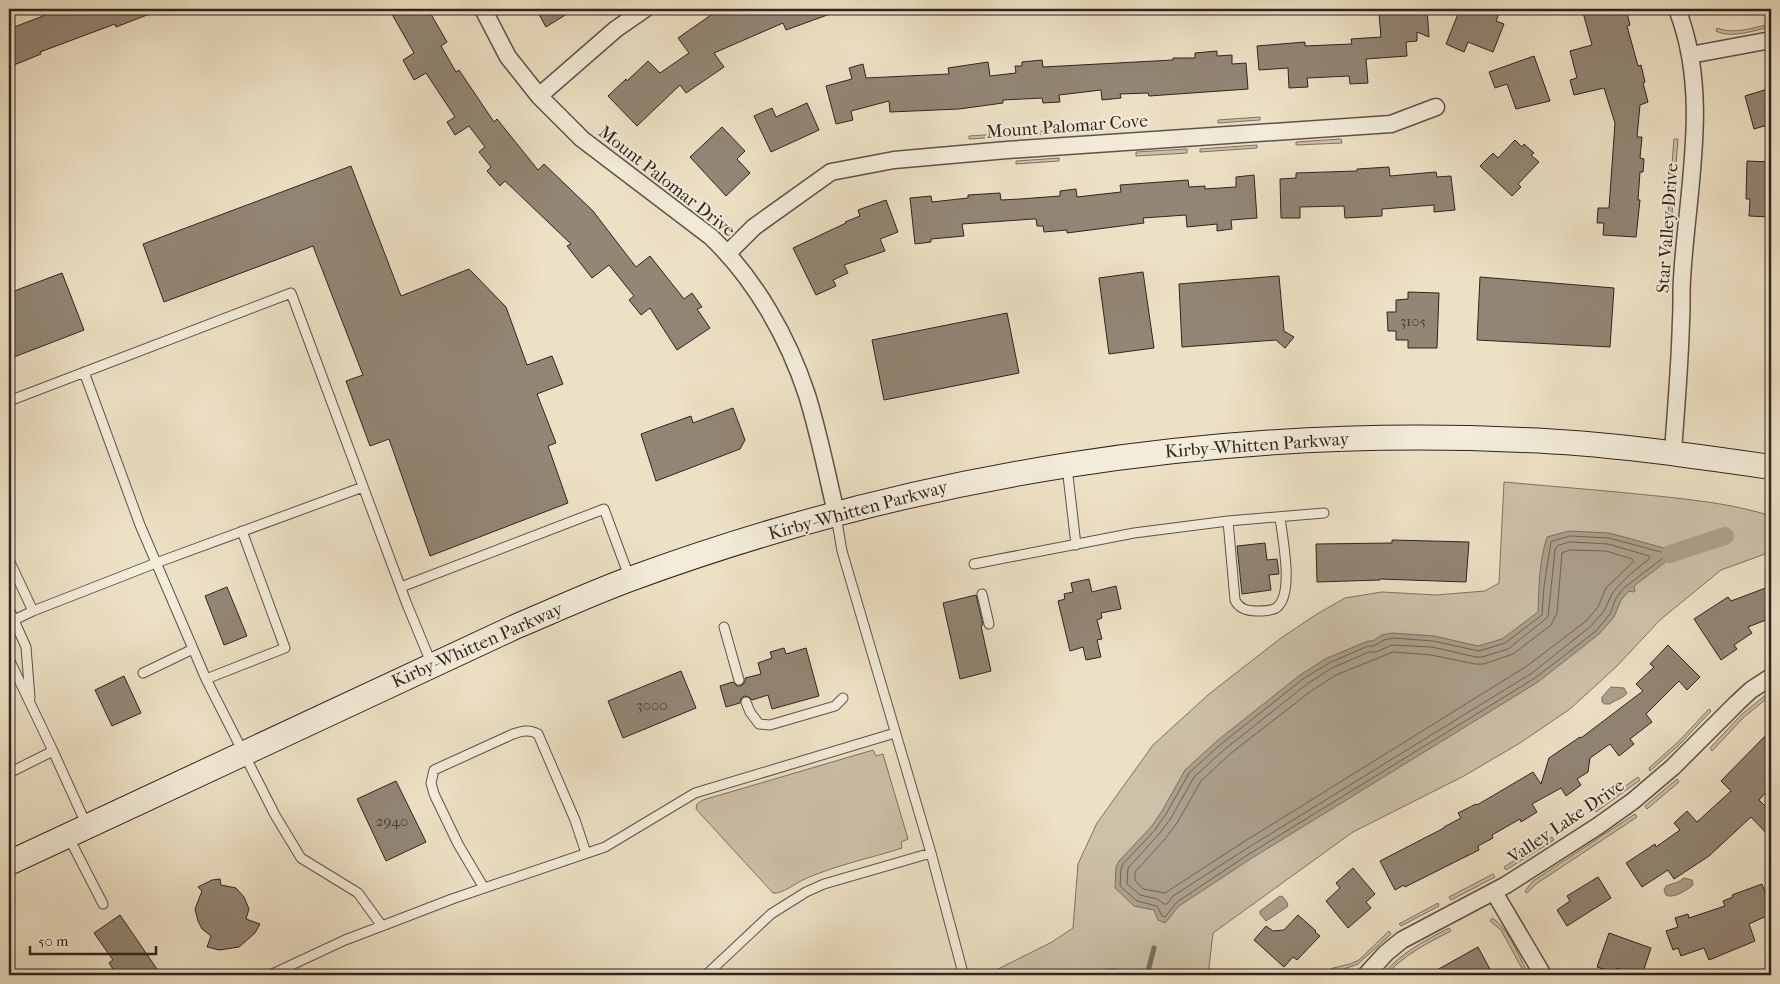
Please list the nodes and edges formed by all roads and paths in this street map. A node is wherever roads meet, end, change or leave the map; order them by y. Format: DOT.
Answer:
graph roads {
  1 [pos="483,9"];
  2 [pos="645,9"];
  3 [pos="1678,9"];
  4 [pos="1771,40"];
  5 [pos="1690,55"];
  6 [pos="539,96"];
  7 [pos="1436,107"];
  8 [pos="728,254"];
  9 [pos="84,372"];
  10 [pos="9,401"];
  11 [pos="1674,452"];
  12 [pos="1066,464"];
  13 [pos="1771,467"];
  14 [pos="363,487"];
  15 [pos="836,513"];
  16 [pos="1324,513"];
  17 [pos="1280,517"];
  18 [pos="1228,521"];
  19 [pos="242,531"];
  20 [pos="1076,544"];
  21 [pos="9,560"];
  22 [pos="156,563"];
  23 [pos="974,564"];
  24 [pos="630,579"];
  25 [pos="401,587"];
  26 [pos="982,594"];
  27 [pos="9,609"];
  28 [pos="33,611"];
  29 [pos="14,620"];
  30 [pos="988,624"];
  31 [pos="724,627"];
  32 [pos="193,648"];
  33 [pos="9,659"];
  34 [pos="432,665"];
  35 [pos="143,673"];
  36 [pos="1771,677"];
  37 [pos="206,679"];
  38 [pos="739,680"];
  39 [pos="843,698"];
  40 [pos="746,702"];
  41 [pos="31,704"];
  42 [pos="895,733"];
  43 [pos="53,751"];
  44 [pos="243,754"];
  45 [pos="9,773"];
  46 [pos="78,831"];
  47 [pos="586,853"];
  48 [pos="931,853"];
  49 [pos="9,863"];
  50 [pos="484,888"];
  51 [pos="1494,892"];
  52 [pos="104,904"];
  53 [pos="382,926"];
  54 [pos="270,975"];
  55 [pos="706,975"];
  56 [pos="956,975"];
  57 [pos="1366,975"];
  58 [pos="1543,975"];
  1 -- 6 [label="street, Mount Palomar Drive"];
  2 -- 6 [label="street"];
  3 -- 5 [label="street, Star Valley Drive"];
  4 -- 5 [label="street"];
  5 -- 11 [label="street, Star Valley Drive"];
  6 -- 8 [label="street, Mount Palomar Drive"];
  7 -- 8 [label="street, Mount Palomar Cove"];
  8 -- 15 [label="street, Mount Palomar Drive"];
  9 -- 10 [label="lane"];
  9 -- 14 [label="lane"];
  9 -- 22 [label="lane"];
  11 -- 12 [label="main road, Kirby-Whitten Parkway"];
  11 -- 13 [label="main road, Kirby-Whitten Parkway"];
  12 -- 15 [label="main road, Kirby-Whitten Parkway"];
  12 -- 20 [label="lane"];
  14 -- 19 [label="lane"];
  14 -- 25 [label="lane"];
  15 -- 24 [label="main road, Kirby-Whitten Parkway"];
  15 -- 42 [label="lane"];
  16 -- 17 [label="lane"];
  17 -- 18 [label="lane"];
  17 -- 18 [label="lane"];
  18 -- 20 [label="lane"];
  19 -- 22 [label="lane"];
  19 -- 37 [label="lane"];
  20 -- 23 [label="lane"];
  21 -- 28 [label="lane"];
  22 -- 28 [label="lane"];
  22 -- 32 [label="lane"];
  24 -- 25 [label="lane"];
  24 -- 34 [label="main road, Kirby-Whitten Parkway"];
  25 -- 34 [label="lane"];
  26 -- 30 [label="lane"];
  27 -- 29 [label="lane"];
  28 -- 29 [label="lane"];
  29 -- 41 [label="lane"];
  31 -- 38 [label="lane"];
  32 -- 35 [label="lane"];
  32 -- 37 [label="lane"];
  33 -- 41 [label="lane"];
  34 -- 44 [label="main road, Kirby-Whitten Parkway"];
  36 -- 51 [label="street, Valley Lake Drive"];
  37 -- 44 [label="lane"];
  39 -- 40 [label="lane"];
  41 -- 43 [label="lane"];
  42 -- 47 [label="lane"];
  42 -- 48 [label="lane"];
  43 -- 45 [label="lane"];
  43 -- 46 [label="lane"];
  44 -- 46 [label="main road, Kirby-Whitten Parkway"];
  44 -- 53 [label="lane"];
  46 -- 49 [label="main road, Kirby-Whitten Parkway"];
  46 -- 52 [label="lane"];
  47 -- 50 [label="lane"];
  47 -- 50 [label="lane"];
  48 -- 55 [label="lane"];
  48 -- 56 [label="lane"];
  50 -- 53 [label="lane"];
  51 -- 57 [label="street, Valley Lake Drive"];
  51 -- 58 [label="street"];
  53 -- 54 [label="lane"];
}
